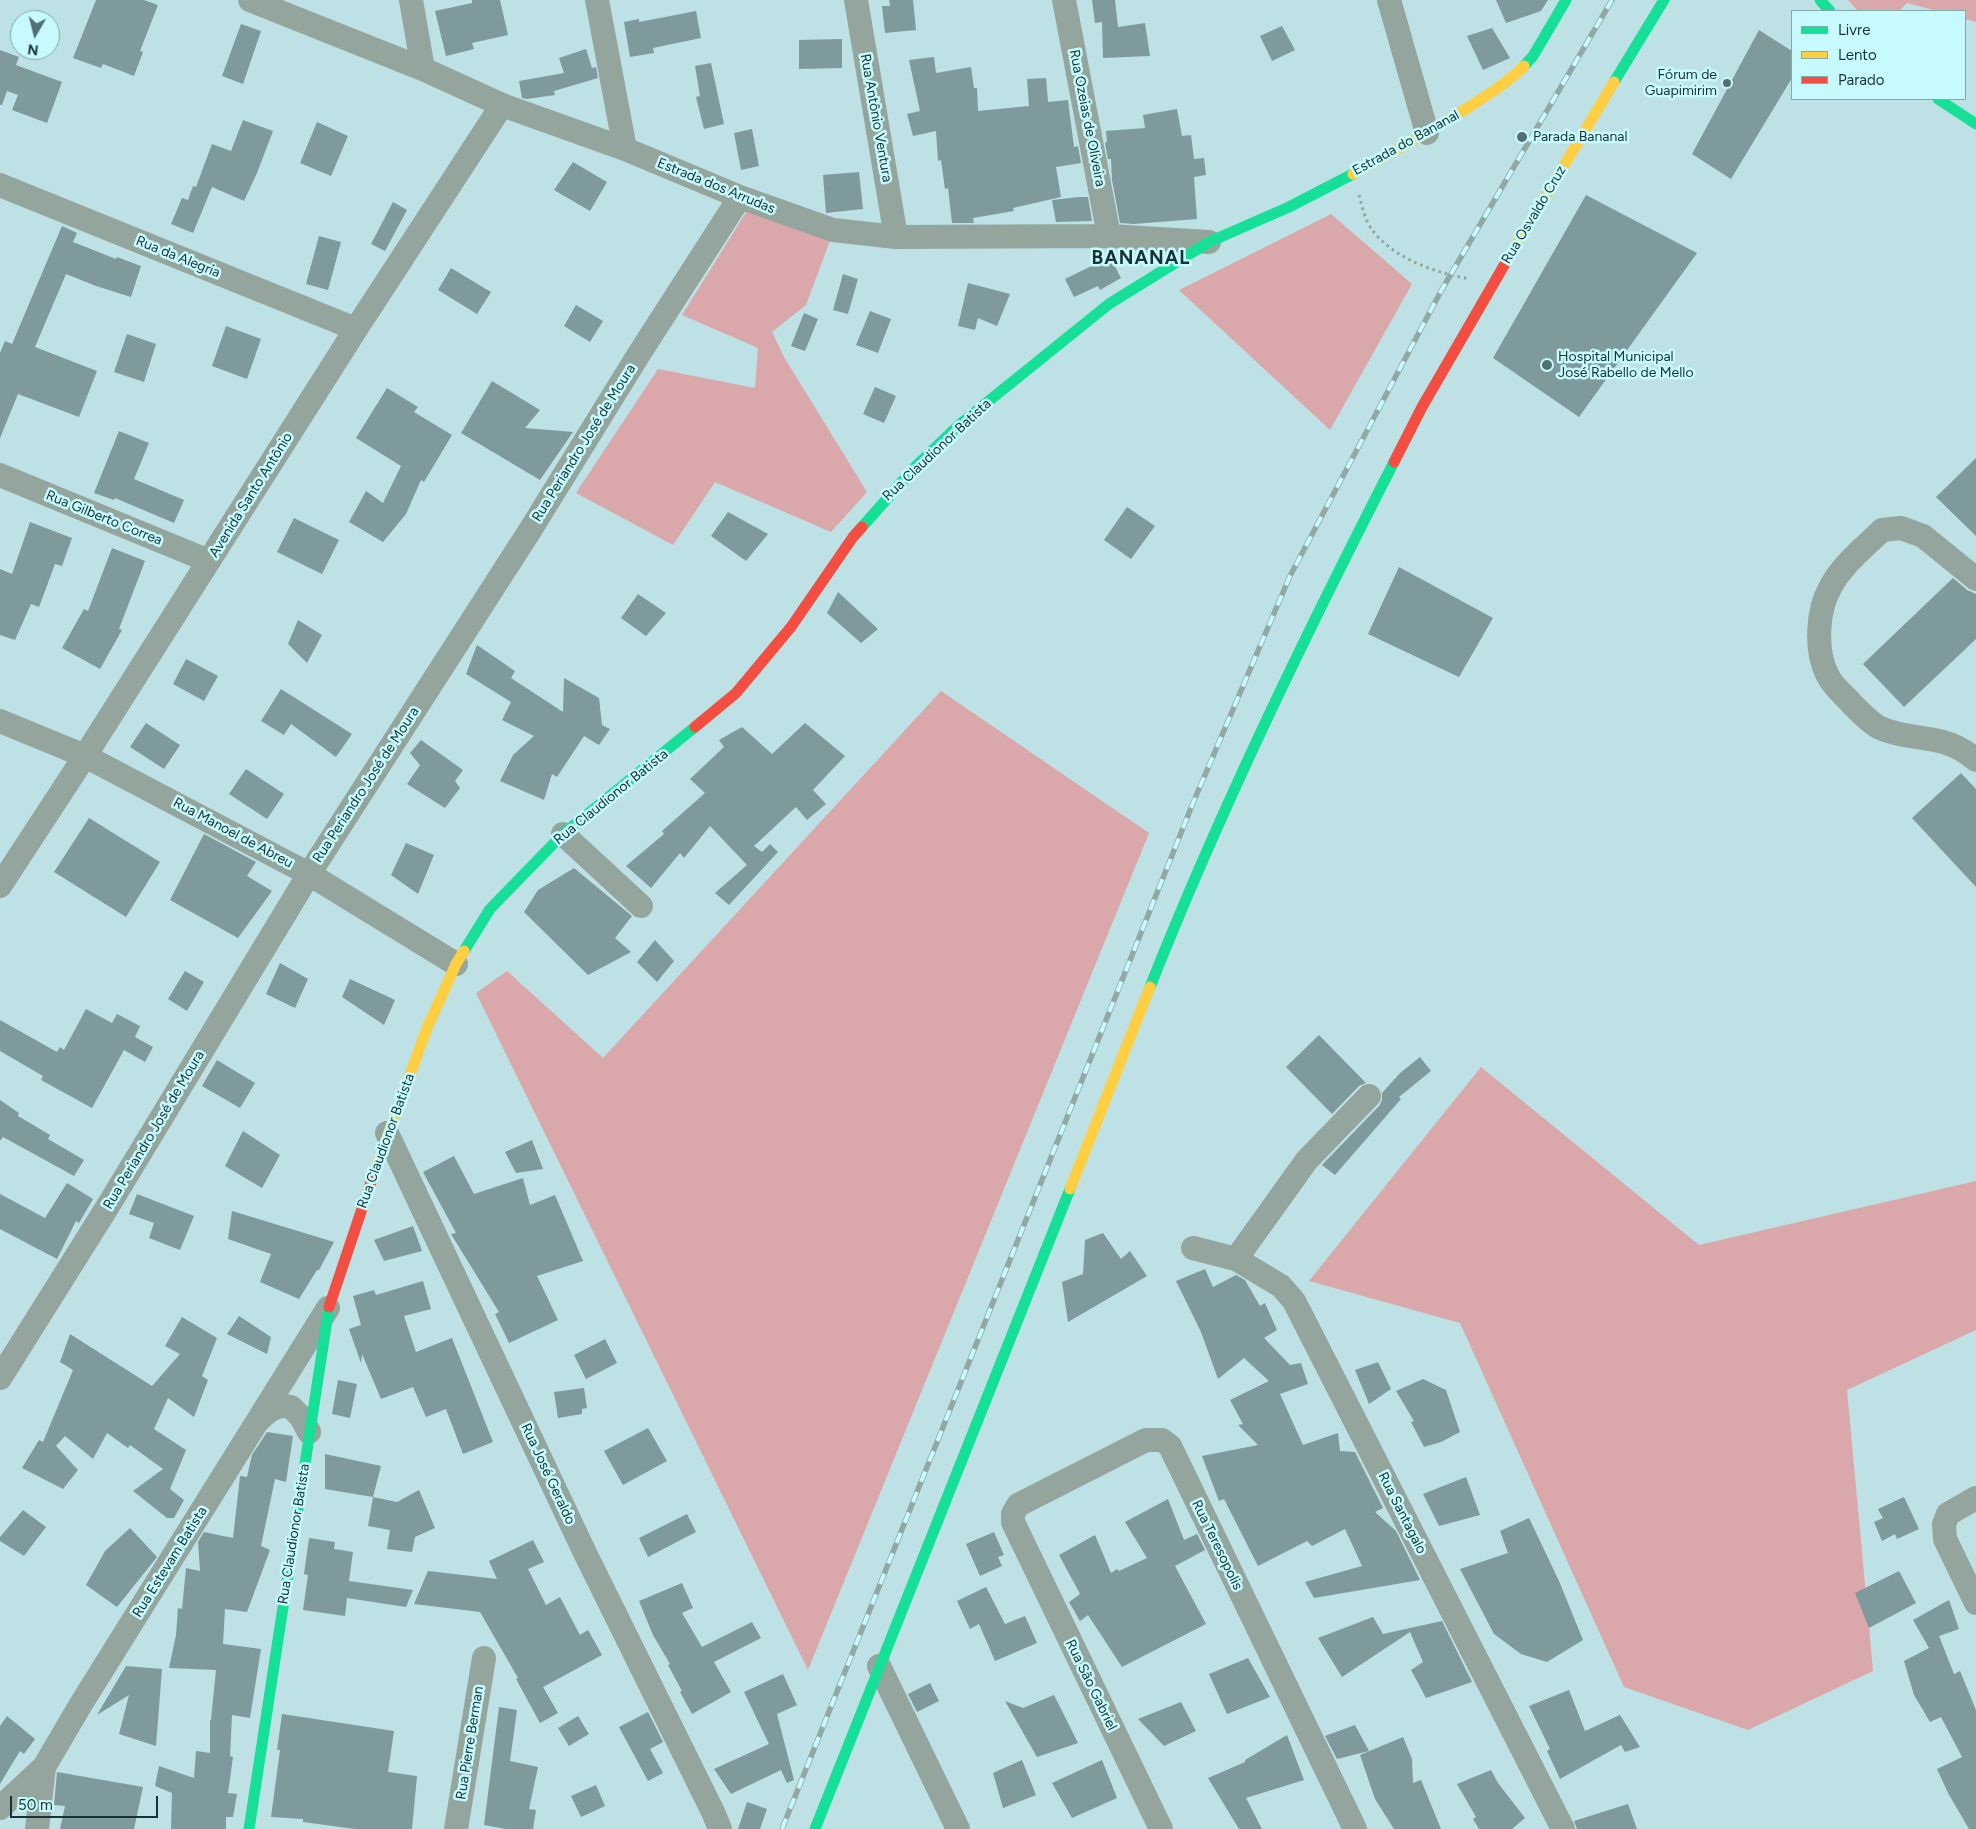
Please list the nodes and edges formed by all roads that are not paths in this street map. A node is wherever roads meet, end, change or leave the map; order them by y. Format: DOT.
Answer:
graph roads {
  1 [pos="250,0"];
  2 [pos="410,0"];
  3 [pos="597,0"];
  4 [pos="856,0"];
  5 [pos="1064,0"];
  6 [pos="1389,0"];
  7 [pos="1566,0"];
  8 [pos="1664,0"];
  9 [pos="1820,0"];
  10 [pos="1829,10"];
  11 [pos="423,69"];
  12 [pos="1940,100"];
  13 [pos="502,105"];
  14 [pos="1976,124"];
  15 [pos="1427,133"];
  16 [pos="625,149"];
  17 [pos="0,185"];
  18 [pos="740,197"];
  19 [pos="896,236"];
  20 [pos="1109,236"];
  21 [pos="1209,242"];
  22 [pos="356,329"];
  23 [pos="0,475"];
  24 [pos="209,561"];
  25 [pos="1976,579"];
  26 [pos="0,721"];
  27 [pos="85,756"];
  28 [pos="1976,760"];
  29 [pos="563,834"];
  30 [pos="309,874"];
  31 [pos="0,886"];
  32 [pos="641,906"];
  33 [pos="456,964"];
  34 [pos="1370,1096"];
  35 [pos="387,1133"];
  36 [pos="1194,1248"];
  37 [pos="1236,1259"];
  38 [pos="329,1306"];
  39 [pos="0,1378"];
  40 [pos="257,1422"];
  41 [pos="309,1432"];
  42 [pos="1976,1498"];
  43 [pos="1021,1540"];
  44 [pos="1976,1603"];
  45 [pos="484,1658"];
  46 [pos="879,1666"];
  47 [pos="44,1767"];
  48 [pos="0,1808"];
  49 [pos="717,1821"];
  50 [pos="37,1829"];
  51 [pos="249,1829"];
  52 [pos="456,1829"];
  53 [pos="815,1829"];
  54 [pos="958,1829"];
  55 [pos="1161,1829"];
  56 [pos="1355,1829"];
  57 [pos="1563,1829"];
  1 -- 11 [label="street, Estrada dos Arrudas"];
  2 -- 11 [label="street"];
  3 -- 16 [label="street"];
  4 -- 19 [label="street, Rua Antônio Ventura"];
  5 -- 20 [label="street, Rua Ozeias de Oliveira"];
  6 -- 15 [label="street"];
  7 -- 15 [label="main road, Estrada do Bananal"];
  8 -- 46 [label="main road, Rua Osvaldo Cruz"];
  9 -- 10 [label="main road"];
  11 -- 13 [label="street, Estrada dos Arrudas"];
  12 -- 14 [label="main road"];
  13 -- 16 [label="street, Estrada dos Arrudas"];
  13 -- 22 [label="street, Avenida Santo Antônio"];
  15 -- 21 [label="main road, Estrada do Bananal"];
  16 -- 18 [label="street, Estrada dos Arrudas"];
  17 -- 22 [label="street, Rua da Alegria"];
  18 -- 19 [label="street, Estrada dos Arrudas"];
  18 -- 30 [label="street, Rua Periandro José de Moura"];
  19 -- 20 [label="street, Estrada dos Arrudas"];
  20 -- 21 [label="street, Estrada dos Arrudas"];
  21 -- 29 [label="main road, Rua Claudionor Batista"];
  22 -- 24 [label="street, Avenida Santo Antônio"];
  23 -- 24 [label="street, Rua Gilberto Correa"];
  24 -- 27 [label="street, Avenida Santo Antônio"];
  25 -- 28 [label="street"];
  26 -- 27 [label="street, Rua Manoel de Abreu"];
  27 -- 30 [label="street, Rua Manoel de Abreu"];
  27 -- 31 [label="street, Avenida Santo Antônio"];
  29 -- 32 [label="street"];
  29 -- 33 [label="main road, Rua Claudionor Batista"];
  30 -- 33 [label="street, Rua Manoel de Abreu"];
  30 -- 39 [label="street, Rua Periandro José de Moura"];
  33 -- 35 [label="main road, Rua Claudionor Batista"];
  34 -- 37 [label="street"];
  35 -- 38 [label="main road, Rua Claudionor Batista"];
  35 -- 49 [label="street, Rua José Geraldo"];
  36 -- 37 [label="street, Rua Santagalo"];
  37 -- 57 [label="street, Rua Santagalo"];
  38 -- 40 [label="street, Rua Estevam Batista"];
  38 -- 41 [label="main road, Rua Claudionor Batista"];
  40 -- 41 [label="street"];
  40 -- 47 [label="street, Rua Estevam Batista"];
  41 -- 51 [label="main road, Rua Claudionor Batista"];
  42 -- 44 [label="street"];
  43 -- 55 [label="street, Rua São Gabriel"];
  43 -- 56 [label="street, Rua Teresopolis"];
  45 -- 52 [label="street, Rua Pierre Berman"];
  46 -- 53 [label="main road, Rua Osvaldo Cruz"];
  46 -- 54 [label="street"];
  47 -- 48 [label="street, Rua Estevam Batista"];
  47 -- 50 [label="street"];
}
